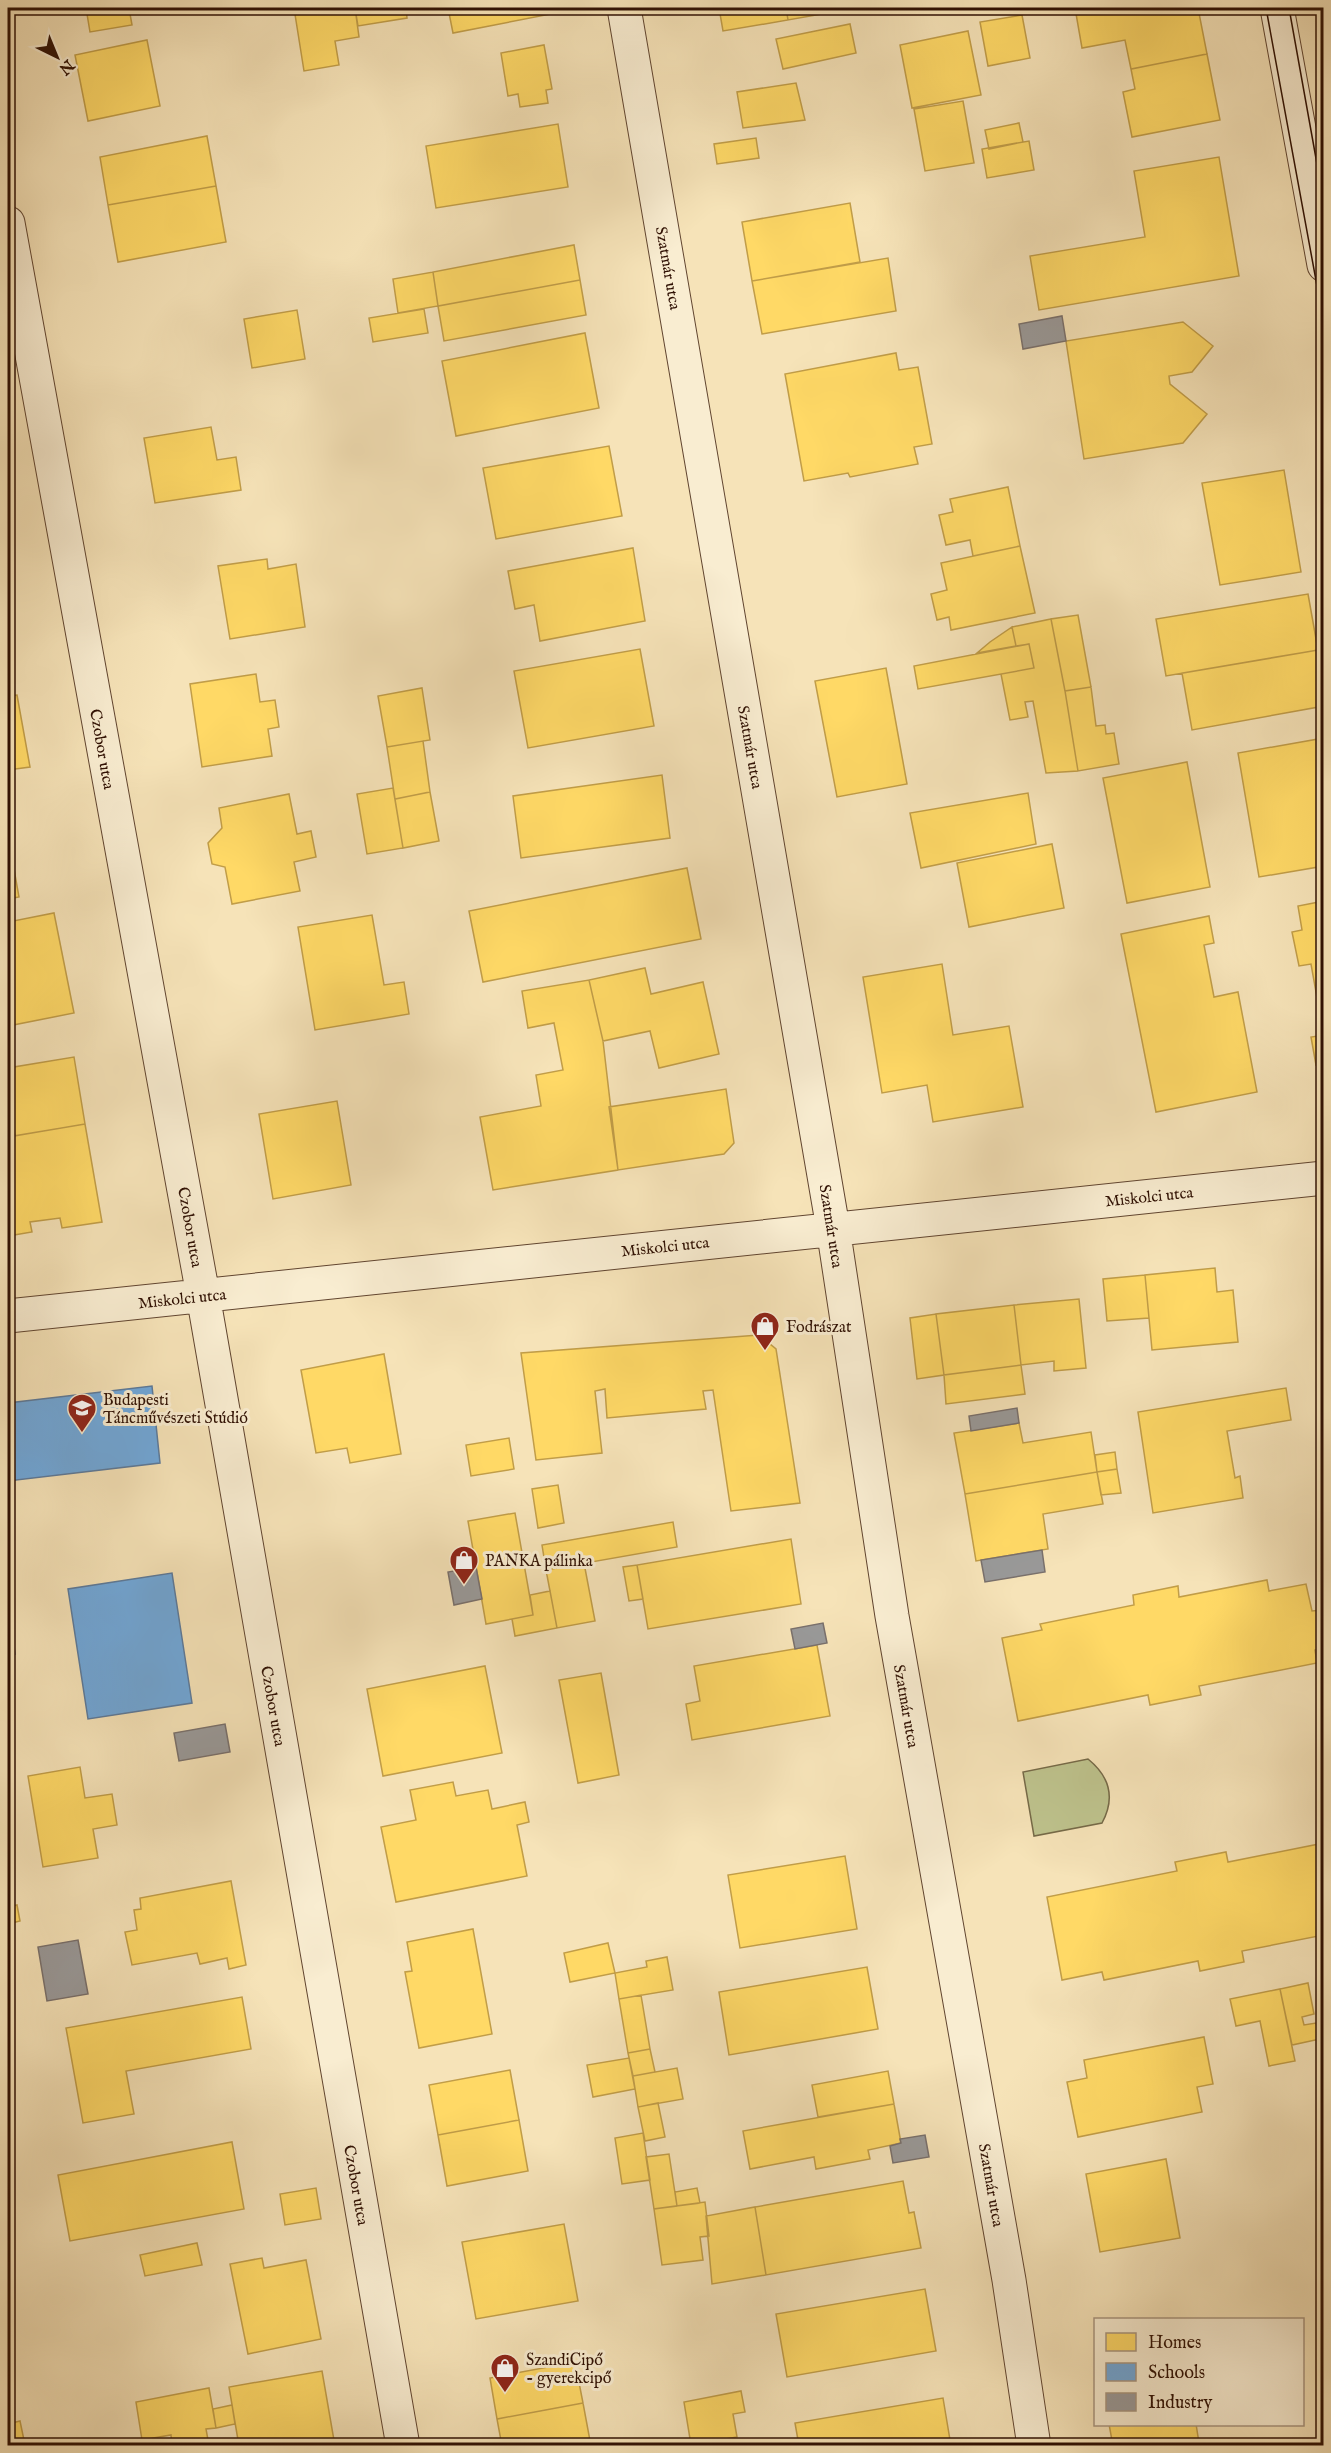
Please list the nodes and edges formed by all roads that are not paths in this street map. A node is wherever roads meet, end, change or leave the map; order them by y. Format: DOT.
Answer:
graph roads {
  1 [pos="624,8"];
  2 [pos="1277,8"];
  3 [pos="8,223"];
  4 [pos="1323,265"];
  5 [pos="1323,1178"];
  6 [pos="833,1228"];
  7 [pos="203,1296"];
  8 [pos="8,1316"];
  9 [pos="403,2445"];
  10 [pos="1034,2445"];
  1 -- 6 [label="street, Szatmár utca"];
  2 -- 4 [label="street"];
  3 -- 7 [label="street, Czobor utca"];
  5 -- 6 [label="street, Miskolci utca"];
  6 -- 7 [label="street, Miskolci utca"];
  6 -- 10 [label="street, Szatmár utca"];
  7 -- 8 [label="street, Miskolci utca"];
  7 -- 9 [label="street, Czobor utca"];
}
